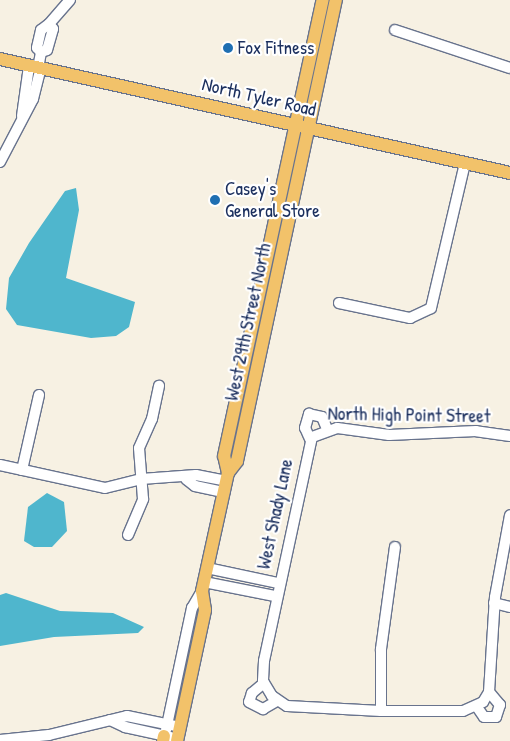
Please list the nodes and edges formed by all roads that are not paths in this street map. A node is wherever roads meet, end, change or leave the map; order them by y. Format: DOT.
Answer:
graph roads {
  1 [pos="70,0"];
  2 [pos="323,0"];
  3 [pos="336,0"];
  4 [pos="395,30"];
  5 [pos="0,59"];
  6 [pos="36,67"];
  7 [pos="510,68"];
  8 [pos="296,124"];
  9 [pos="310,128"];
  10 [pos="0,162"];
  11 [pos="465,163"];
  12 [pos="510,173"];
  13 [pos="268,288"];
  14 [pos="339,303"];
  15 [pos="159,386"];
  16 [pos="39,395"];
  17 [pos="327,429"];
  18 [pos="510,436"];
  19 [pos="310,439"];
  20 [pos="0,465"];
  21 [pos="22,470"];
  22 [pos="142,479"];
  23 [pos="226,482"];
  24 [pos="510,515"];
  25 [pos="128,535"];
  26 [pos="394,547"];
  27 [pos="207,568"];
  28 [pos="278,582"];
  29 [pos="203,586"];
  30 [pos="276,596"];
  31 [pos="494,603"];
  32 [pos="510,607"];
  33 [pos="264,683"];
  34 [pos="489,692"];
  35 [pos="277,701"];
  36 [pos="477,707"];
  37 [pos="381,712"];
  38 [pos="142,719"];
  39 [pos="110,720"];
  40 [pos="140,731"];
  41 [pos="171,735"];
  42 [pos="0,740"];
  1 -- 6 [label="street"];
  2 -- 8 [label="main road, West 29th Street North"];
  3 -- 9 [label="main road, West 29th Street North"];
  4 -- 7 [label="street"];
  5 -- 6 [label="main road, North Tyler Road"];
  6 -- 8 [label="main road, North Tyler Road"];
  6 -- 10 [label="street"];
  8 -- 9 [label="main road, North Tyler Road"];
  8 -- 13 [label="main road, West 29th Street North"];
  9 -- 11 [label="main road, North Tyler Road"];
  9 -- 13 [label="main road, West 29th Street North"];
  11 -- 12 [label="main road, North Tyler Road"];
  11 -- 14 [label="street"];
  13 -- 23 [label="main road, West 29th Street North"];
  15 -- 22 [label="street"];
  16 -- 21 [label="street"];
  17 -- 18 [label="street, North High Point Street"];
  17 -- 19 [label="street, North High Point Street"];
  17 -- 19 [label="street, West Shady Lane"];
  19 -- 28 [label="street, West Shady Lane"];
  20 -- 21 [label="street"];
  21 -- 22 [label="street"];
  22 -- 23 [label="street"];
  22 -- 25 [label="street"];
  23 -- 27 [label="main road, West 29th Street North"];
  24 -- 31 [label="street"];
  26 -- 37 [label="street"];
  27 -- 28 [label="street"];
  27 -- 29 [label="main road, West 29th Street North"];
  28 -- 30 [label="street, West Shady Lane"];
  29 -- 30 [label="street"];
  29 -- 41 [label="main road, West 29th Street North"];
  30 -- 33 [label="street, West Shady Lane"];
  31 -- 32 [label="street"];
  31 -- 34 [label="street"];
  33 -- 35 [label="street"];
  33 -- 35 [label="street"];
  34 -- 36 [label="street"];
  34 -- 36 [label="street"];
  35 -- 37 [label="street"];
  36 -- 37 [label="street"];
  38 -- 39 [label="street"];
  38 -- 40 [label="street"];
  38 -- 41 [label="street"];
  39 -- 40 [label="street"];
  39 -- 42 [label="street"];
  40 -- 41 [label="street"];
}
